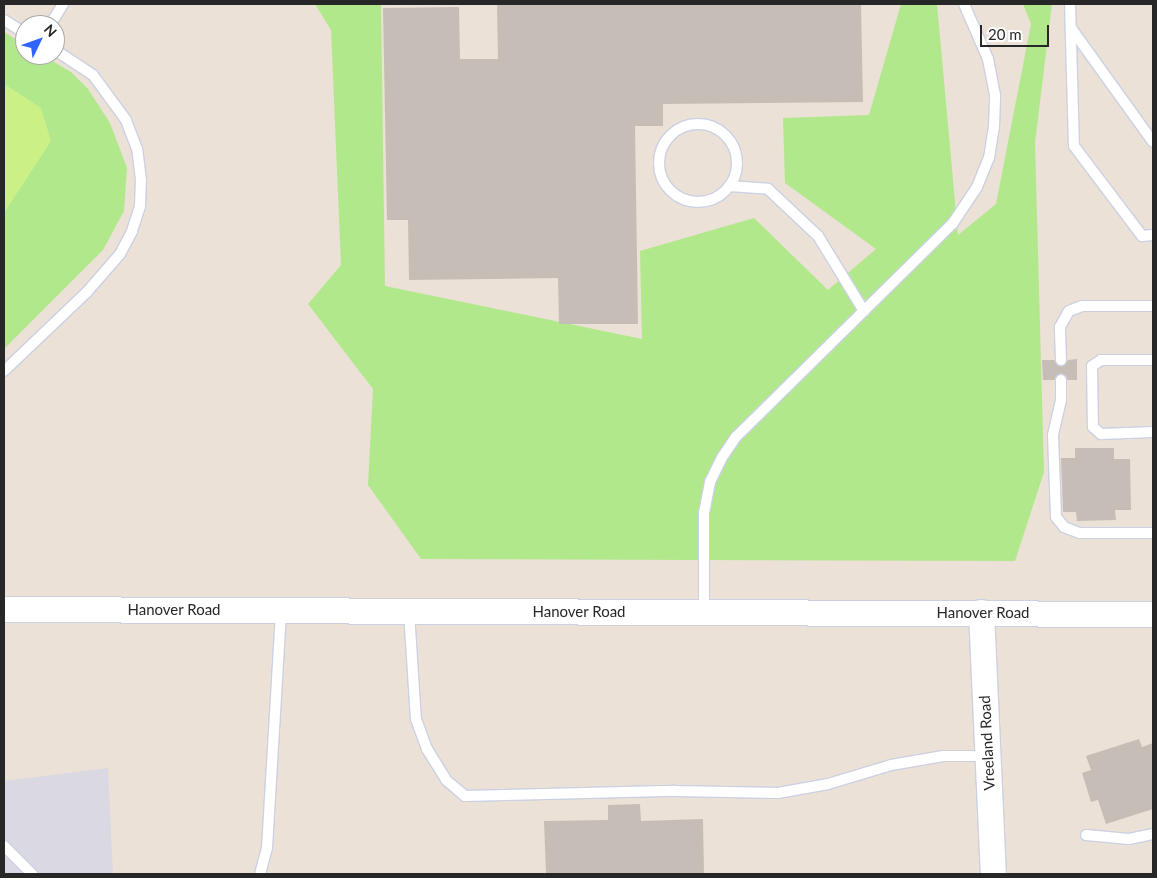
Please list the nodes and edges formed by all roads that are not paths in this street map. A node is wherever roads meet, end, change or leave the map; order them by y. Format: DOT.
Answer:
graph roads {
  1 [pos="62,4"];
  2 [pos="964,4"];
  3 [pos="1070,4"];
  4 [pos="56,15"];
  5 [pos="4,20"];
  6 [pos="15,27"];
  7 [pos="1070,28"];
  8 [pos="65,57"];
  9 [pos="1153,142"];
  10 [pos="729,186"];
  11 [pos="1153,235"];
  12 [pos="1153,306"];
  13 [pos="864,311"];
  14 [pos="1061,360"];
  15 [pos="1153,360"];
  16 [pos="4,370"];
  17 [pos="1061,380"];
  18 [pos="1153,432"];
  19 [pos="1153,532"];
  20 [pos="4,609"];
  21 [pos="281,610"];
  22 [pos="409,611"];
  23 [pos="704,612"];
  24 [pos="981,612"];
  25 [pos="1153,614"];
  26 [pos="987,756"];
  27 [pos="1153,834"];
  28 [pos="1086,835"];
  29 [pos="4,846"];
  30 [pos="32,874"];
  31 [pos="260,874"];
  32 [pos="993,874"];
  1 -- 4 [label="lane"];
  2 -- 13 [label="lane"];
  3 -- 7 [label="lane"];
  5 -- 6 [label="lane"];
  7 -- 9 [label="lane"];
  7 -- 11 [label="lane"];
  8 -- 16 [label="lane"];
  10 -- 10 [label="lane"];
  10 -- 13 [label="lane"];
  12 -- 14 [label="lane"];
  13 -- 23 [label="lane"];
  15 -- 18 [label="lane"];
  17 -- 19 [label="lane"];
  20 -- 21 [label="street, Hanover Road"];
  21 -- 22 [label="street, Hanover Road"];
  21 -- 31 [label="lane"];
  22 -- 23 [label="street, Hanover Road"];
  22 -- 26 [label="lane"];
  23 -- 24 [label="street, Hanover Road"];
  24 -- 25 [label="street, Hanover Road"];
  24 -- 26 [label="street, Vreeland Road"];
  26 -- 32 [label="street, Vreeland Road"];
  27 -- 28 [label="lane"];
  29 -- 30 [label="lane"];
}
